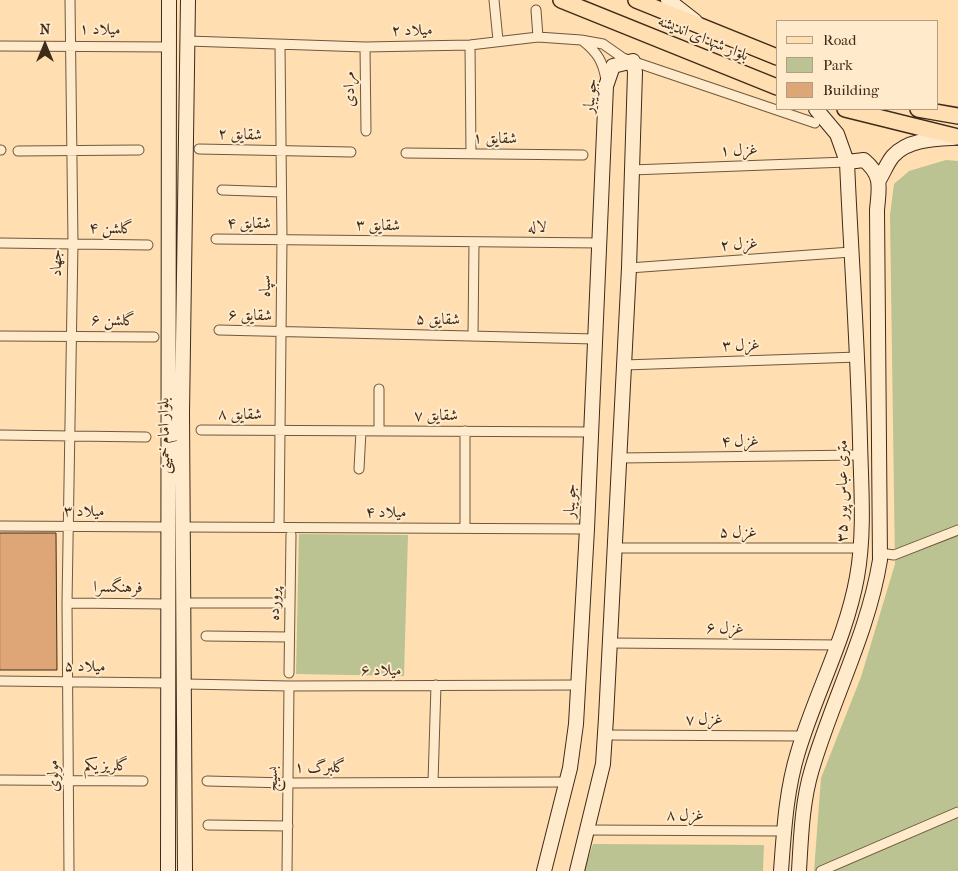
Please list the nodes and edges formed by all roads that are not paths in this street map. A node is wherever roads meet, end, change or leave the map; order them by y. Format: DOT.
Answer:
graph roads {
  1 [pos="70,0"];
  2 [pos="169,0"];
  3 [pos="188,0"];
  4 [pos="494,0"];
  5 [pos="560,0"];
  6 [pos="636,0"];
  7 [pos="668,0"];
  8 [pos="536,10"];
  9 [pos="704,27"];
  10 [pos="538,37"];
  11 [pos="498,40"];
  12 [pos="581,40"];
  13 [pos="188,41"];
  14 [pos="70,45"];
  15 [pos="280,45"];
  16 [pos="470,45"];
  17 [pos="0,46"];
  18 [pos="169,47"];
  19 [pos="365,47"];
  20 [pos="776,57"];
  21 [pos="633,60"];
  22 [pos="606,86"];
  23 [pos="776,87"];
  24 [pos="776,104"];
  25 [pos="796,110"];
  26 [pos="849,110"];
  27 [pos="924,110"];
  28 [pos="815,116"];
  29 [pos="958,116"];
  30 [pos="366,131"];
  31 [pos="958,137"];
  32 [pos="199,149"];
  33 [pos="71,150"];
  34 [pos="139,150"];
  35 [pos="18,151"];
  36 [pos="281,152"];
  37 [pos="351,152"];
  38 [pos="406,153"];
  39 [pos="471,153"];
  40 [pos="583,155"];
  41 [pos="847,162"];
  42 [pos="631,170"];
  43 [pos="879,180"];
  44 [pos="222,190"];
  45 [pos="280,192"];
  46 [pos="216,239"];
  47 [pos="282,239"];
  48 [pos="0,243"];
  49 [pos="73,243"];
  50 [pos="474,243"];
  51 [pos="600,243"];
  52 [pos="148,244"];
  53 [pos="851,252"];
  54 [pos="629,268"];
  55 [pos="219,330"];
  56 [pos="280,332"];
  57 [pos="0,336"];
  58 [pos="72,336"];
  59 [pos="473,336"];
  60 [pos="154,337"];
  61 [pos="596,339"];
  62 [pos="858,357"];
  63 [pos="624,365"];
  64 [pos="379,388"];
  65 [pos="200,430"];
  66 [pos="280,430"];
  67 [pos="361,431"];
  68 [pos="379,431"];
  69 [pos="466,431"];
  70 [pos="591,432"];
  71 [pos="0,435"];
  72 [pos="71,436"];
  73 [pos="146,437"];
  74 [pos="860,456"];
  75 [pos="620,458"];
  76 [pos="359,469"];
  77 [pos="0,526"];
  78 [pos="67,526"];
  79 [pos="168,527"];
  80 [pos="184,527"];
  81 [pos="279,527"];
  82 [pos="465,528"];
  83 [pos="587,529"];
  84 [pos="958,530"];
  85 [pos="291,536"];
  86 [pos="616,548"];
  87 [pos="861,548"];
  88 [pos="880,553"];
  89 [pos="66,603"];
  90 [pos="185,603"];
  91 [pos="290,603"];
  92 [pos="168,604"];
  93 [pos="206,636"];
  94 [pos="289,637"];
  95 [pos="610,643"];
  96 [pos="839,645"];
  97 [pos="288,673"];
  98 [pos="0,680"];
  99 [pos="68,682"];
  100 [pos="169,683"];
  101 [pos="185,684"];
  102 [pos="578,684"];
  103 [pos="436,685"];
  104 [pos="288,686"];
  105 [pos="605,735"];
  106 [pos="803,736"];
  107 [pos="0,780"];
  108 [pos="69,780"];
  109 [pos="143,781"];
  110 [pos="207,781"];
  111 [pos="433,782"];
  112 [pos="566,782"];
  113 [pos="288,783"];
  114 [pos="958,812"];
  115 [pos="208,826"];
  116 [pos="288,826"];
  117 [pos="587,830"];
  118 [pos="783,831"];
  119 [pos="69,871"];
  120 [pos="168,871"];
  121 [pos="185,871"];
  122 [pos="287,871"];
  123 [pos="544,871"];
  124 [pos="577,871"];
  125 [pos="781,871"];
  126 [pos="799,871"];
  127 [pos="821,871"];
  1 -- 14 [label="street, جهاد"];
  2 -- 18 [label="street, بلوار امام خمینی"];
  3 -- 13 [label="street, بلوار امام خمینی"];
  4 -- 11 [label="street"];
  5 -- 23 [label="main road, بلوار شهدای اندیشه"];
  6 -- 9 [label="main road, بلوار شهدای اندیشه"];
  7 -- 9 [label="street"];
  8 -- 10 [label="street"];
  9 -- 20 [label="main road, بلوار شهدای اندیشه"];
  10 -- 11 [label="street, میلاد ۲"];
  10 -- 12 [label="street, میلاد ۲"];
  11 -- 16 [label="street, میلاد ۲"];
  12 -- 21 [label="street, میلاد ۲"];
  12 -- 22 [label="street"];
  13 -- 15 [label="street, میلاد ۲"];
  13 -- 80 [label="street, بلوار امام خمینی"];
  14 -- 17 [label="street, میلاد ۱"];
  14 -- 18 [label="street, میلاد ۱"];
  14 -- 33 [label="street, جهاد"];
  15 -- 19 [label="street, میلاد ۲"];
  15 -- 36 [label="street, سپاه"];
  16 -- 19 [label="street, میلاد ۲"];
  16 -- 39 [label="street"];
  18 -- 79 [label="street, بلوار امام خمینی"];
  19 -- 30 [label="street, مرادی"];
  21 -- 22 [label="street, جویبار"];
  21 -- 24 [label="street, میلاد ۲"];
  21 -- 42 [label="street"];
  22 -- 51 [label="street, جویبار"];
  25 -- 28 [label="street, میلاد ۲"];
  26 -- 31 [label="main road"];
  27 -- 29 [label="main road"];
  28 -- 41 [label="street, ۳۵ متری عباس پور"];
  31 -- 43 [label="street"];
  32 -- 36 [label="street, شقایق ۲"];
  33 -- 34 [label="street"];
  33 -- 35 [label="street"];
  33 -- 49 [label="street, جهاد"];
  36 -- 37 [label="street"];
  36 -- 45 [label="street, سپاه"];
  38 -- 39 [label="street, شقایق ۱"];
  39 -- 40 [label="street, شقایق ۱"];
  41 -- 42 [label="street, غزل ۱"];
  41 -- 43 [label="street"];
  41 -- 53 [label="street, ۳۵ متری عباس پور"];
  42 -- 54 [label="street"];
  43 -- 88 [label="street"];
  44 -- 45 [label="street"];
  45 -- 47 [label="street, سپاه"];
  46 -- 47 [label="street, شقایق ۴"];
  47 -- 50 [label="street, شقایق ۳"];
  47 -- 56 [label="street, سپاه"];
  48 -- 49 [label="street, گلشن ۴"];
  49 -- 52 [label="street, گلشن ۴"];
  49 -- 58 [label="street, جهاد"];
  50 -- 51 [label="street, لاله"];
  50 -- 59 [label="street"];
  51 -- 61 [label="street, جویبار"];
  53 -- 54 [label="street, غزل ۲"];
  53 -- 62 [label="street, ۳۵ متری عباس پور"];
  54 -- 63 [label="street"];
  55 -- 56 [label="street, شقایق ۶"];
  56 -- 59 [label="street, شقایق ۵"];
  56 -- 66 [label="street, سپاه"];
  57 -- 58 [label="street, گلشن ۶"];
  58 -- 60 [label="street, گلشن ۶"];
  58 -- 72 [label="street, جهاد"];
  59 -- 61 [label="street, شقایق ۵"];
  61 -- 70 [label="street, جویبار"];
  62 -- 63 [label="street, غزل ۳"];
  62 -- 74 [label="street, ۳۵ متری عباس پور"];
  63 -- 75 [label="street"];
  64 -- 68 [label="street"];
  65 -- 66 [label="street, شقایق ۸"];
  66 -- 67 [label="street, شقایق ۷"];
  66 -- 81 [label="street, سپاه"];
  67 -- 68 [label="street, شقایق ۷"];
  67 -- 76 [label="street"];
  68 -- 69 [label="street, شقایق ۷"];
  69 -- 70 [label="street, شقایق ۷"];
  69 -- 82 [label="street"];
  70 -- 83 [label="street, جویبار"];
  71 -- 72 [label="street"];
  72 -- 73 [label="street"];
  72 -- 78 [label="street, جهاد"];
  74 -- 75 [label="street, غزل ۴"];
  74 -- 87 [label="street, ۳۵ متری عباس پور"];
  75 -- 86 [label="street"];
  77 -- 78 [label="street, میلاد ۳"];
  78 -- 79 [label="street, میلاد ۳"];
  78 -- 89 [label="street"];
  79 -- 80 [label="street"];
  79 -- 92 [label="street, بلوار امام خمینی"];
  80 -- 81 [label="street, میلاد ۴"];
  80 -- 90 [label="street, بلوار امام خمینی"];
  81 -- 82 [label="street, میلاد ۴"];
  82 -- 83 [label="street, میلاد ۴"];
  83 -- 102 [label="street, جویبار"];
  84 -- 88 [label="street"];
  85 -- 91 [label="street, پرورده"];
  86 -- 87 [label="street, غزل ۵"];
  86 -- 95 [label="street"];
  87 -- 96 [label="street, ۳۵ متری عباس پور"];
  88 -- 126 [label="street"];
  89 -- 92 [label="street, فرهنگسرا"];
  89 -- 99 [label="street"];
  90 -- 91 [label="street"];
  90 -- 101 [label="street, بلوار امام خمینی"];
  91 -- 94 [label="street, پرورده"];
  92 -- 100 [label="street, بلوار امام خمینی"];
  93 -- 94 [label="street"];
  94 -- 97 [label="street, پرورده"];
  95 -- 96 [label="street, غزل ۶"];
  95 -- 105 [label="street"];
  96 -- 106 [label="street, ۳۵ متری عباس پور"];
  98 -- 99 [label="street, میلاد ۵"];
  99 -- 100 [label="street, میلاد ۵"];
  99 -- 108 [label="street, مولوی"];
  100 -- 101 [label="street"];
  100 -- 120 [label="street, بلوار امام خمینی"];
  101 -- 104 [label="street, میلاد ۶"];
  101 -- 121 [label="street, بلوار امام خمینی"];
  102 -- 103 [label="street, میلاد ۶"];
  102 -- 112 [label="street, جویبار"];
  103 -- 104 [label="street, میلاد ۶"];
  103 -- 111 [label="street"];
  104 -- 113 [label="street, بسیج"];
  105 -- 106 [label="street, غزل ۷"];
  105 -- 117 [label="street"];
  106 -- 118 [label="street, ۳۵ متری عباس پور"];
  107 -- 108 [label="street, گلریز یکم"];
  108 -- 109 [label="street, گلریز یکم"];
  108 -- 119 [label="street, مولوی"];
  110 -- 113 [label="street, گلبرگ ۱"];
  111 -- 112 [label="street, گلبرگ ۱"];
  111 -- 113 [label="street, گلبرگ ۱"];
  112 -- 123 [label="street, جویبار"];
  113 -- 116 [label="street, بسیج"];
  114 -- 127 [label="street"];
  115 -- 116 [label="street"];
  116 -- 122 [label="street, بسیج"];
  117 -- 118 [label="street, غزل ۸"];
  117 -- 124 [label="street"];
  118 -- 125 [label="street, ۳۵ متری عباس پور"];
}
